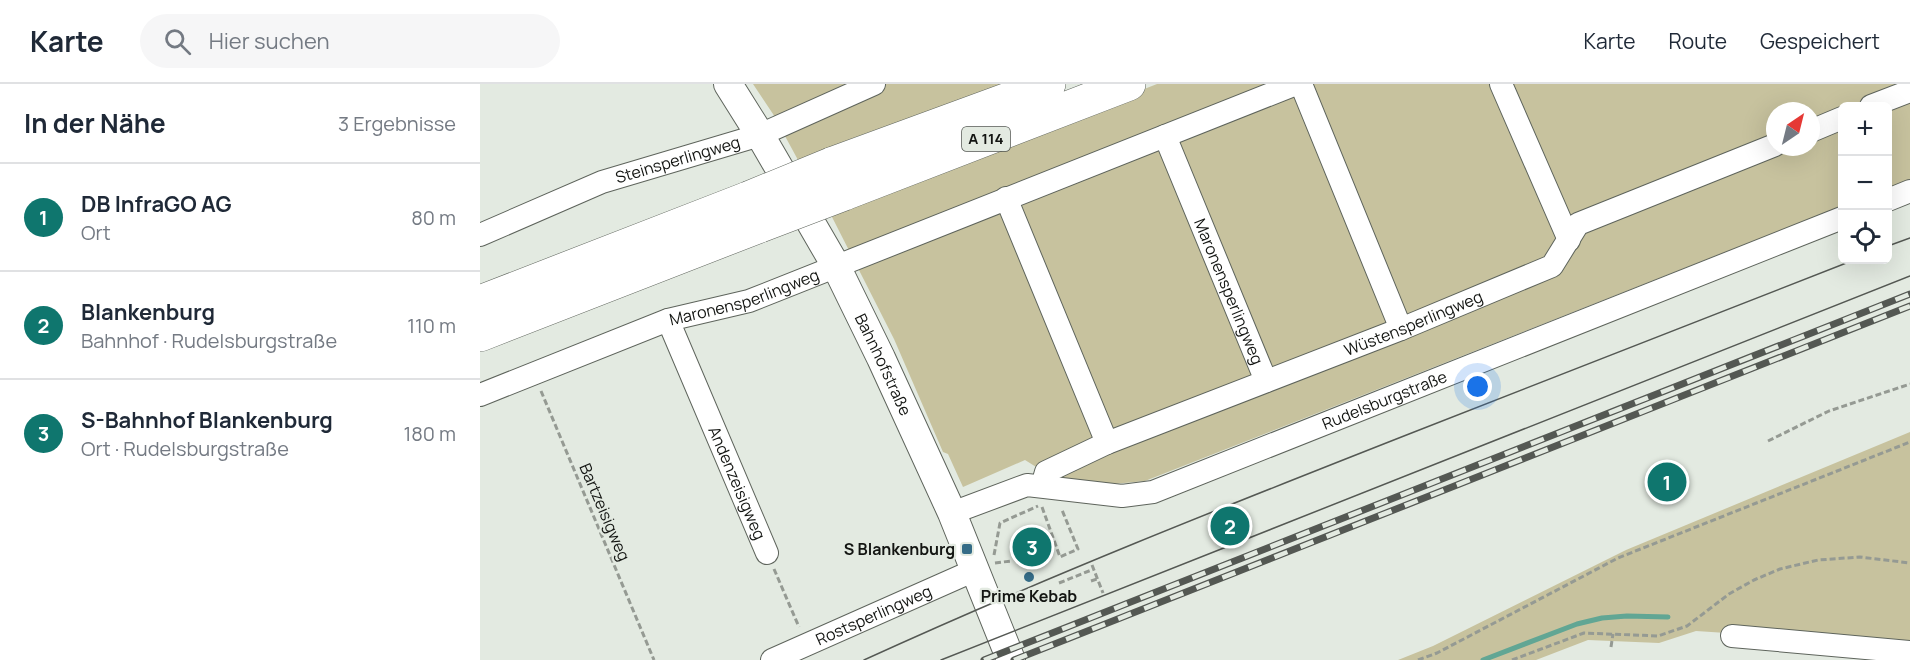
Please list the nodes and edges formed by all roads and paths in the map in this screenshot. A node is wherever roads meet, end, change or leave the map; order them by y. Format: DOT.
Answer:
graph roads {
  1 [pos="728,84"];
  2 [pos="874,84"];
  3 [pos="1049,84"];
  4 [pos="1129,84"];
  5 [pos="1298,84"];
  6 [pos="1502,84"];
  7 [pos="1910,87"];
  8 [pos="1879,102"];
  9 [pos="1838,120"];
  10 [pos="1820,127"];
  11 [pos="760,135"];
  12 [pos="1165,136"];
  13 [pos="1766,149"];
  14 [pos="1910,191"];
  15 [pos="1006,198"];
  16 [pos="1892,198"];
  17 [pos="754,212"];
  18 [pos="1838,220"];
  19 [pos="480,235"];
  20 [pos="1569,240"];
  21 [pos="836,266"];
  22 [pos="480,302"];
  23 [pos="668,320"];
  24 [pos="1401,329"];
  25 [pos="480,335"];
  26 [pos="533,373"];
  27 [pos="1266,381"];
  28 [pos="1910,384"];
  29 [pos="480,395"];
  30 [pos="1768,441"];
  31 [pos="1910,442"];
  32 [pos="1107,443"];
  33 [pos="1042,486"];
  34 [pos="1061,509"];
  35 [pos="952,513"];
  36 [pos="767,553"];
  37 [pos="1011,561"];
  38 [pos="1910,563"];
  39 [pos="975,570"];
  40 [pos="1097,579"];
  41 [pos="1091,581"];
  42 [pos="1059,583"];
  43 [pos="1103,593"];
  44 [pos="1613,634"];
  45 [pos="1732,636"];
  46 [pos="806,645"];
  47 [pos="1611,647"];
  48 [pos="1910,652"];
  49 [pos="654,660"];
  50 [pos="772,660"];
  51 [pos="1011,660"];
  52 [pos="1418,660"];
  53 [pos="1512,660"];
  1 -- 11 [label="main road, Bahnhofstraße"];
  2 -- 11 [label="street, Steinsperlingweg"];
  3 -- 17 [label="highway, A 114, bridge"];
  4 -- 17 [label="highway, A 114, bridge"];
  5 -- 12 [label="street, Maronensperlingweg"];
  5 -- 24 [label="street, Maronensperlingweg"];
  6 -- 20 [label="street"];
  7 -- 8 [label="street"];
  9 -- 10 [label="street"];
  11 -- 19 [label="street, Steinsperlingweg"];
  11 -- 21 [label="main road, Bahnhofstraße"];
  12 -- 15 [label="street, Maronensperlingweg"];
  12 -- 27 [label="street, Maronensperlingweg"];
  13 -- 20 [label="street, Wüstensperlingweg"];
  14 -- 16 [label="street"];
  15 -- 21 [label="street, Maronensperlingweg"];
  15 -- 32 [label="street"];
  17 -- 22 [label="highway, A 114"];
  17 -- 25 [label="highway, A 114"];
  18 -- 33 [label="street, Rudelsburgstraße"];
  20 -- 24 [label="street, Wüstensperlingweg"];
  21 -- 23 [label="street, Maronensperlingweg"];
  21 -- 35 [label="main road, Bahnhofstraße"];
  23 -- 26 [label="street, Maronensperlingweg"];
  23 -- 36 [label="street, Andenzeisigweg"];
  24 -- 27 [label="street, Wüstensperlingweg"];
  26 -- 29 [label="street, Maronensperlingweg"];
  26 -- 49 [label="path, Bartzeisigweg"];
  27 -- 32 [label="street, Wüstensperlingweg"];
  28 -- 30 [label="path"];
  31 -- 52 [label="path"];
  32 -- 33 [label="street, Wüstensperlingweg"];
  33 -- 35 [label="street, Rudelsburgstraße"];
  34 -- 37 [label="path"];
  35 -- 39 [label="main road, Bahnhofstraße"];
  36 -- 46 [label="path, Andenzeisigweg"];
  38 -- 44 [label="path"];
  39 -- 46 [label="street, Rostsperlingweg"];
  39 -- 51 [label="main road, Bahnhofstraße"];
  40 -- 41 [label="path"];
  40 -- 42 [label="path"];
  40 -- 43 [label="path"];
  44 -- 47 [label="path"];
  44 -- 53 [label="path"];
  45 -- 48 [label="street"];
  46 -- 50 [label="street, Rostsperlingweg"];
}
